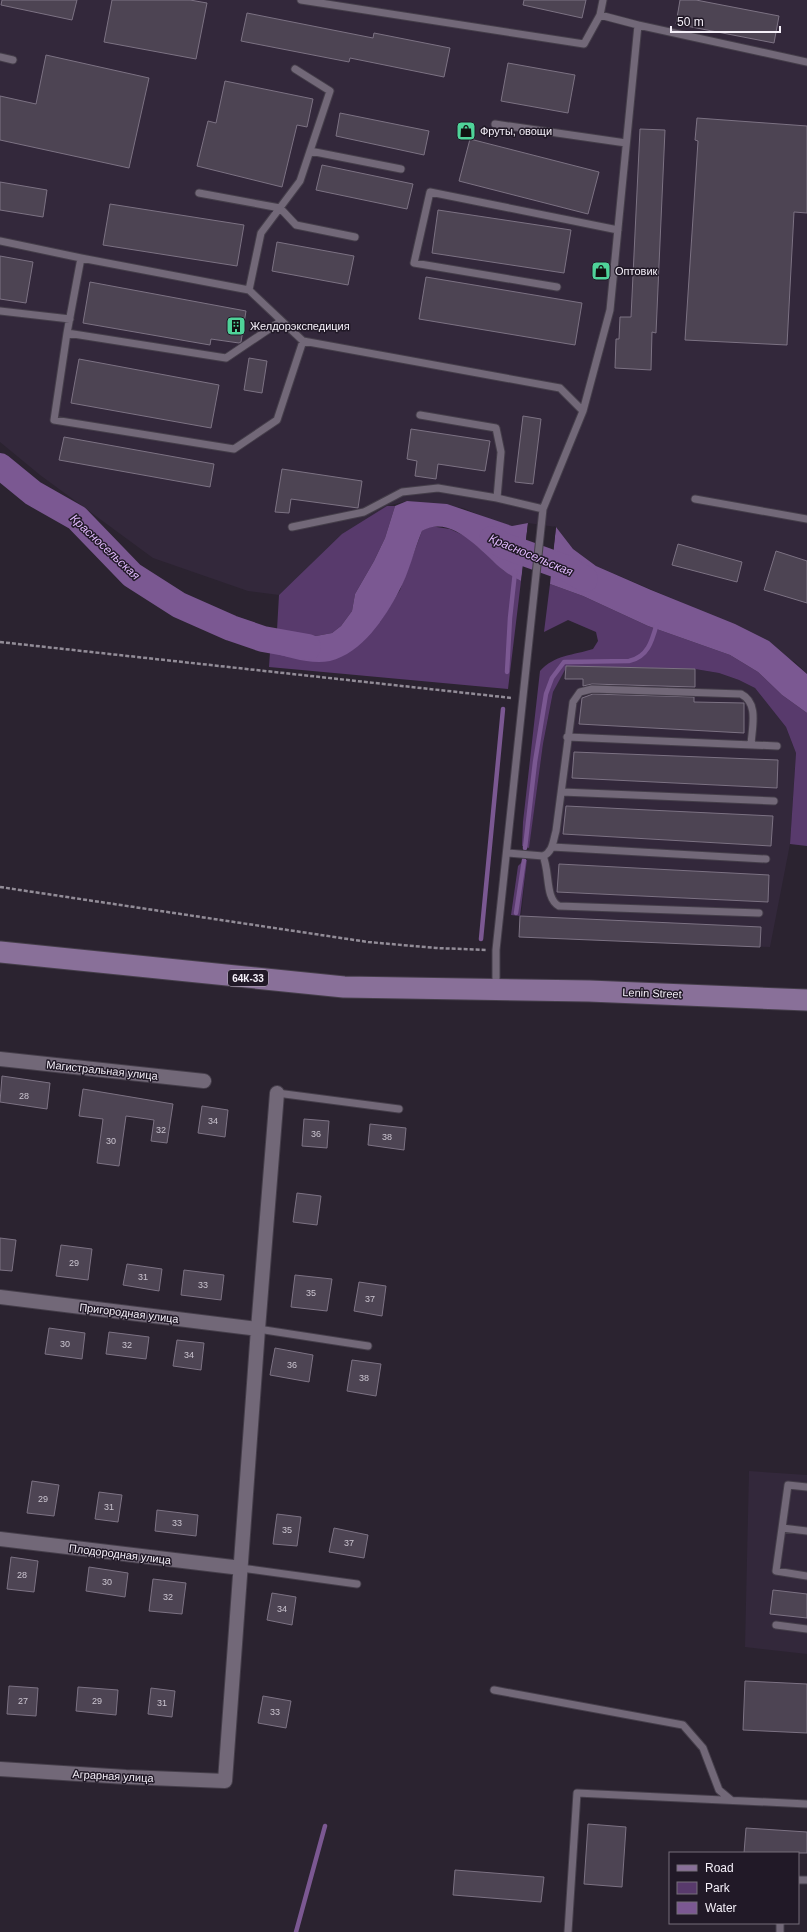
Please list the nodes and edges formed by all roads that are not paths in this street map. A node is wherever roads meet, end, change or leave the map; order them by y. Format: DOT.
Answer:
graph roads {
  1 [pos="301,0"];
  2 [pos="603,0"];
  3 [pos="600,15"];
  4 [pos="638,24"];
  5 [pos="0,57"];
  6 [pos="13,60"];
  7 [pos="807,62"];
  8 [pos="295,69"];
  9 [pos="495,124"];
  10 [pos="626,143"];
  11 [pos="310,151"];
  12 [pos="401,169"];
  13 [pos="199,193"];
  14 [pos="280,208"];
  15 [pos="618,230"];
  16 [pos="355,237"];
  17 [pos="0,241"];
  18 [pos="81,258"];
  19 [pos="557,287"];
  20 [pos="249,290"];
  21 [pos="0,311"];
  22 [pos="70,319"];
  23 [pos="282,320"];
  24 [pos="67,333"];
  25 [pos="303,341"];
  26 [pos="583,411"];
  27 [pos="420,415"];
  28 [pos="497,498"];
  29 [pos="695,499"];
  30 [pos="543,509"];
  31 [pos="807,519"];
  32 [pos="292,527"];
  33 [pos="567,737"];
  34 [pos="751,745"];
  35 [pos="777,746"];
  36 [pos="562,792"];
  37 [pos="774,801"];
  38 [pos="552,847"];
  39 [pos="507,853"];
  40 [pos="543,856"];
  41 [pos="766,859"];
  42 [pos="759,913"];
  43 [pos="0,952"];
  44 [pos="496,990"];
  45 [pos="807,1000"];
  46 [pos="0,1058"];
  47 [pos="204,1081"];
  48 [pos="278,1092"];
  49 [pos="399,1109"];
  50 [pos="0,1297"];
  51 [pos="258,1329"];
  52 [pos="368,1346"];
  53 [pos="807,1487"];
  54 [pos="782,1528"];
  55 [pos="807,1531"];
  56 [pos="0,1539"];
  57 [pos="241,1568"];
  58 [pos="807,1576"];
  59 [pos="356,1584"];
  60 [pos="776,1625"];
  61 [pos="807,1629"];
  62 [pos="494,1690"];
  63 [pos="0,1769"];
  64 [pos="731,1800"];
  65 [pos="807,1804"];
  66 [pos="568,1932"];
  1 -- 3 [label="lane"];
  2 -- 3 [label="lane"];
  3 -- 4 [label="lane"];
  4 -- 7 [label="lane"];
  4 -- 10 [label="lane"];
  5 -- 6 [label="lane"];
  8 -- 11 [label="lane"];
  9 -- 10 [label="lane"];
  10 -- 15 [label="lane"];
  11 -- 12 [label="lane"];
  11 -- 14 [label="lane"];
  13 -- 14 [label="lane"];
  14 -- 16 [label="lane"];
  14 -- 20 [label="lane"];
  15 -- 19 [label="lane"];
  15 -- 26 [label="lane"];
  17 -- 18 [label="lane"];
  18 -- 20 [label="lane"];
  18 -- 22 [label="lane"];
  20 -- 23 [label="lane"];
  21 -- 22 [label="lane"];
  22 -- 24 [label="lane"];
  23 -- 24 [label="lane"];
  23 -- 25 [label="lane"];
  24 -- 25 [label="lane"];
  25 -- 26 [label="lane"];
  26 -- 30 [label="lane"];
  27 -- 28 [label="lane"];
  28 -- 30 [label="lane"];
  28 -- 32 [label="lane"];
  29 -- 31 [label="lane"];
  30 -- 39 [label="lane"];
  33 -- 34 [label="lane"];
  33 -- 34 [label="lane"];
  33 -- 36 [label="lane"];
  34 -- 35 [label="lane"];
  36 -- 37 [label="lane"];
  36 -- 38 [label="lane"];
  38 -- 40 [label="lane"];
  38 -- 41 [label="lane"];
  39 -- 40 [label="lane"];
  39 -- 44 [label="lane"];
  40 -- 42 [label="lane"];
  43 -- 44 [label="main road, 64К-33"];
  44 -- 45 [label="main road, Lenin Street"];
  46 -- 47 [label="street, Магистральная улица"];
  48 -- 49 [label="lane"];
  48 -- 51 [label="street"];
  50 -- 51 [label="street, Пригородная улица"];
  51 -- 52 [label="lane"];
  51 -- 57 [label="street"];
  53 -- 54 [label="lane"];
  54 -- 55 [label="lane"];
  54 -- 58 [label="lane"];
  56 -- 57 [label="street, Плодородная улица"];
  57 -- 59 [label="lane"];
  57 -- 63 [label="street, Аграрная улица"];
  60 -- 61 [label="lane"];
  62 -- 64 [label="lane"];
  64 -- 65 [label="lane"];
  64 -- 66 [label="lane"];
}
